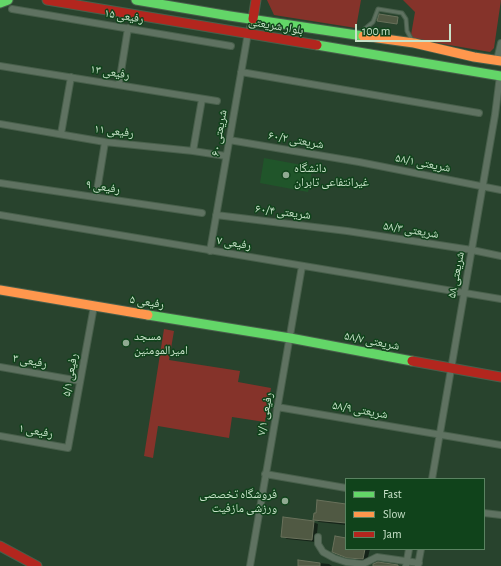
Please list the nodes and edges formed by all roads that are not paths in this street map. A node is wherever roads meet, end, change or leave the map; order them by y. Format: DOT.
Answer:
graph roads {
  1 [pos="8,0"];
  2 [pos="47,0"];
  3 [pos="136,0"];
  4 [pos="256,0"];
  5 [pos="0,3"];
  6 [pos="12,10"];
  7 [pos="253,19"];
  8 [pos="128,28"];
  9 [pos="248,33"];
  10 [pos="357,35"];
  11 [pos="414,43"];
  12 [pos="501,43"];
  13 [pos="231,46"];
  14 [pos="499,60"];
  15 [pos="0,66"];
  16 [pos="241,72"];
  17 [pos="501,76"];
  18 [pos="71,77"];
  19 [pos="119,84"];
  20 [pos="202,99"];
  21 [pos="217,101"];
  22 [pos="479,112"];
  23 [pos="0,124"];
  24 [pos="61,134"];
  25 [pos="229,140"];
  26 [pos="105,142"];
  27 [pos="194,151"];
  28 [pos="226,156"];
  29 [pos="359,162"];
  30 [pos="0,183"];
  31 [pos="482,187"];
  32 [pos="501,190"];
  33 [pos="96,197"];
  34 [pos="202,213"];
  35 [pos="216,215"];
  36 [pos="0,216"];
  37 [pos="347,231"];
  38 [pos="210,250"];
  39 [pos="472,250"];
  40 [pos="501,256"];
  41 [pos="302,266"];
  42 [pos="0,290"];
  43 [pos="464,293"];
  44 [pos="501,299"];
  45 [pos="94,306"];
  46 [pos="290,338"];
  47 [pos="0,367"];
  48 [pos="450,368"];
  49 [pos="501,377"];
  50 [pos="80,381"];
  51 [pos="277,407"];
  52 [pos="439,435"];
  53 [pos="0,436"];
  54 [pos="501,445"];
  55 [pos="68,448"];
  56 [pos="265,474"];
  57 [pos="432,478"];
  58 [pos="345,488"];
  59 [pos="485,513"];
  60 [pos="501,515"];
  61 [pos="318,537"];
  62 [pos="0,546"];
  63 [pos="409,550"];
  64 [pos="421,550"];
  65 [pos="407,563"];
  66 [pos="418,564"];
  67 [pos="37,566"];
  68 [pos="250,566"];
  1 -- 5 [label="main road"];
  2 -- 9 [label="main road, بلوار شریعتی"];
  3 -- 7 [label="main road, بلوار شریعتی"];
  4 -- 7 [label="main road"];
  6 -- 8 [label="street, رفیعی ۱۵"];
  7 -- 9 [label="street, شریعتی ۶۰"];
  7 -- 10 [label="main road, بلوار شریعتی"];
  8 -- 13 [label="street, رفیعی ۱۵"];
  8 -- 19 [label="street"];
  9 -- 16 [label="street, شریعتی ۶۰"];
  9 -- 17 [label="main road, بلوار شریعتی"];
  10 -- 11 [label="main road, بلوار شریعتی"];
  10 -- 11 [label="lane"];
  11 -- 14 [label="main road, بلوار شریعتی"];
  12 -- 14 [label="street"];
  15 -- 18 [label="street, رفیعی ۱۳"];
  16 -- 22 [label="street"];
  16 -- 25 [label="street, شریعتی ۶۰"];
  17 -- 31 [label="street, شریعتی ۵۸"];
  18 -- 19 [label="street, رفیعی ۱۳"];
  18 -- 24 [label="street"];
  19 -- 20 [label="street, رفیعی ۱۳"];
  20 -- 21 [label="street, رفیعی ۱۳"];
  20 -- 27 [label="street"];
  23 -- 24 [label="street, رفیعی ۱۱"];
  24 -- 26 [label="street, رفیعی ۱۱"];
  25 -- 28 [label="street, شریعتی ۶۰"];
  25 -- 29 [label="street, شریعتی ۶۰/۲"];
  26 -- 27 [label="street, رفیعی ۱۱"];
  26 -- 33 [label="street"];
  27 -- 28 [label="street, رفیعی ۱۱"];
  28 -- 35 [label="street, شریعتی ۶۰"];
  29 -- 31 [label="street, شریعتی ۵۸/۱"];
  30 -- 33 [label="street, رفیعی ۹"];
  31 -- 32 [label="street, شریعتی ۵۸/۱"];
  31 -- 39 [label="street, شریعتی ۵۸"];
  33 -- 34 [label="street, رفیعی ۹"];
  35 -- 37 [label="street, شریعتی ۶۰/۴"];
  35 -- 38 [label="street, شریعتی ۶۰"];
  36 -- 38 [label="street, رفیعی ۷"];
  37 -- 39 [label="street, شریعتی ۵۸/۳"];
  38 -- 41 [label="street, رفیعی ۷"];
  39 -- 40 [label="street, شریعتی ۵۸/۳"];
  39 -- 43 [label="street, شریعتی ۵۸"];
  41 -- 43 [label="street, رفیعی ۷"];
  41 -- 46 [label="street, رفیعی ۷/۱"];
  42 -- 45 [label="main road, رفیعی ۵"];
  43 -- 44 [label="street, رفیعی ۷"];
  43 -- 48 [label="street, شریعتی ۵۸"];
  45 -- 46 [label="main road, رفیعی ۵"];
  45 -- 50 [label="street, رفیعی ۵/۱"];
  46 -- 48 [label="main road, شریعتی ۵۸/۷"];
  46 -- 51 [label="street, رفیعی ۷/۱"];
  47 -- 50 [label="street, رفیعی ۳"];
  48 -- 49 [label="main road, شریعتی ۵۸/۷"];
  48 -- 52 [label="street, شریعتی ۵۸"];
  50 -- 55 [label="street, رفیعی ۵/۱"];
  51 -- 52 [label="street, شریعتی ۵۸/۹"];
  51 -- 56 [label="street, رفیعی ۷/۱"];
  52 -- 54 [label="street, شریعتی ۵۸/۹"];
  52 -- 57 [label="street, شریعتی ۵۸"];
  53 -- 55 [label="street, رفیعی ۱"];
  56 -- 58 [label="street"];
  56 -- 68 [label="street, رفیعی ۷/۱"];
  59 -- 60 [label="street"];
  61 -- 65 [label="street"];
  62 -- 67 [label="main road"];
  63 -- 65 [label="street"];
  64 -- 66 [label="street"];
  65 -- 66 [label="street"];
}
